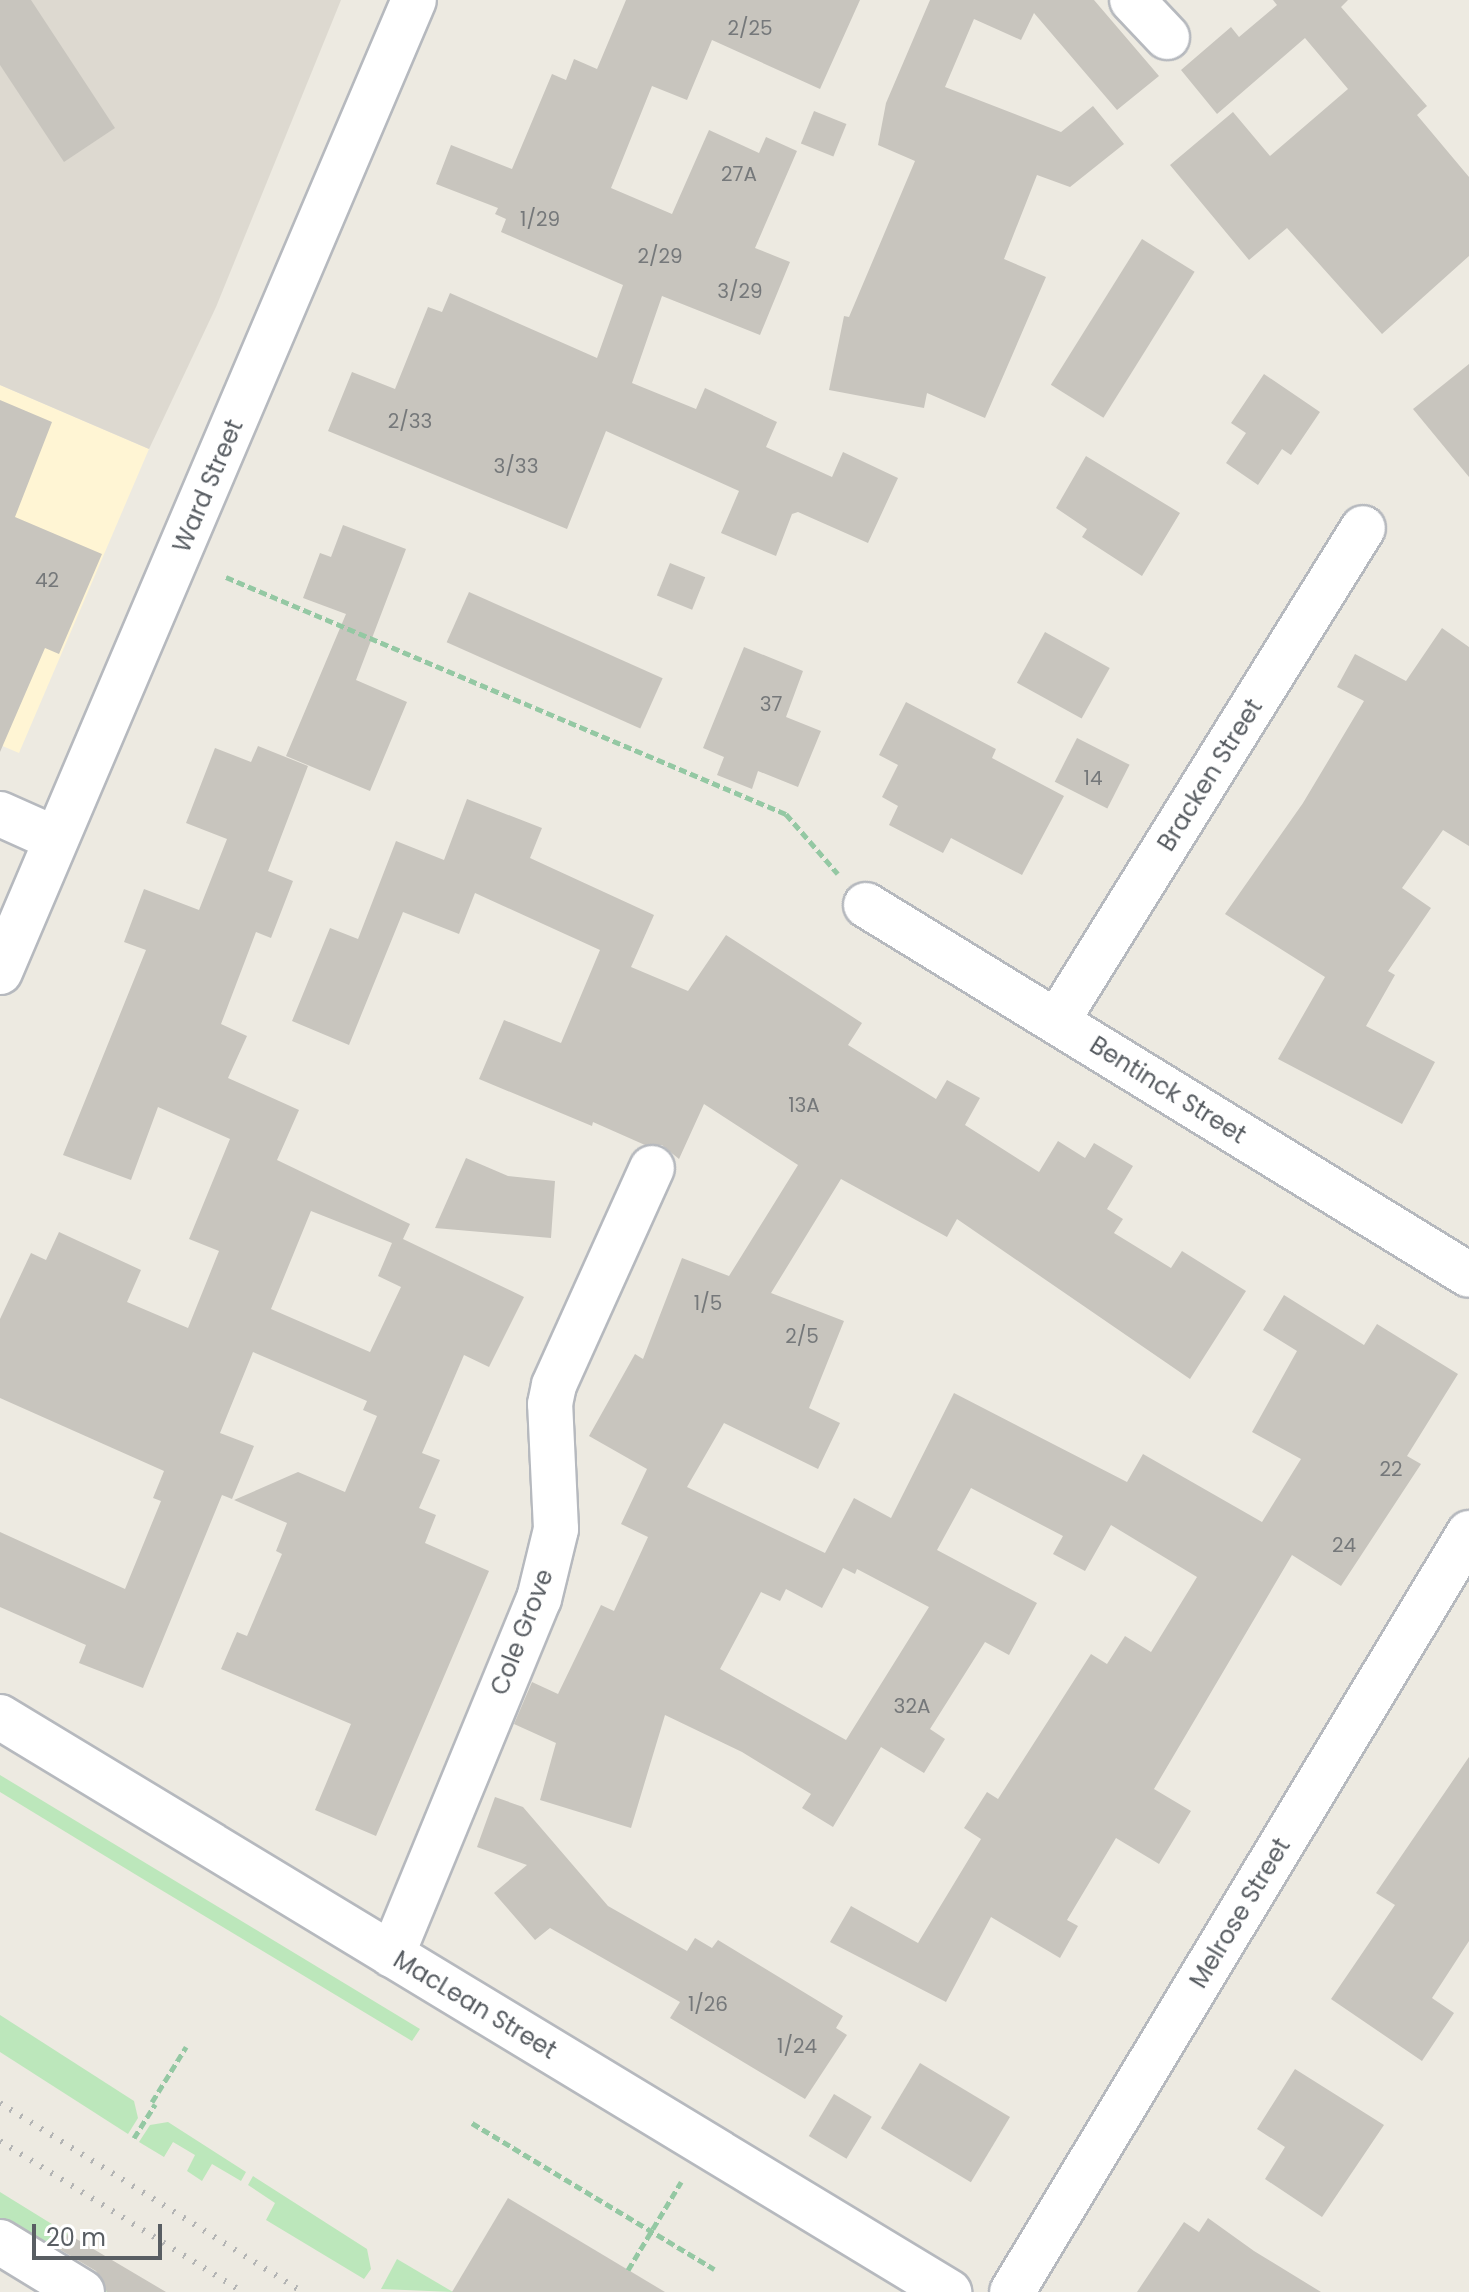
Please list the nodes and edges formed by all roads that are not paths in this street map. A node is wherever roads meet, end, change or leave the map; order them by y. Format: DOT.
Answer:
graph roads {
  1 [pos="414,0"];
  2 [pos="1132,0"];
  3 [pos="1167,37"];
  4 [pos="1363,528"];
  5 [pos="0,814"];
  6 [pos="56,839"];
  7 [pos="866,905"];
  8 [pos="0,972"];
  9 [pos="1057,1021"];
  10 [pos="652,1168"];
  11 [pos="1469,1275"];
  12 [pos="1469,1533"];
  13 [pos="0,1717"];
  14 [pos="392,1955"];
  15 [pos="0,2242"];
  16 [pos="82,2292"];
  17 [pos="949,2292"];
  18 [pos="1012,2292"];
  1 -- 6 [label="street, Ward Street"];
  2 -- 3 [label="street"];
  4 -- 9 [label="street, Bracken Street"];
  5 -- 6 [label="street"];
  6 -- 8 [label="street, Ward Street"];
  7 -- 9 [label="street, Bentinck Street"];
  9 -- 11 [label="street, Bentinck Street"];
  10 -- 14 [label="street, Cole Grove"];
  12 -- 18 [label="street, Melrose Street"];
  13 -- 14 [label="street, MacLean Street"];
  14 -- 17 [label="street, MacLean Street"];
  15 -- 16 [label="street"];
}
